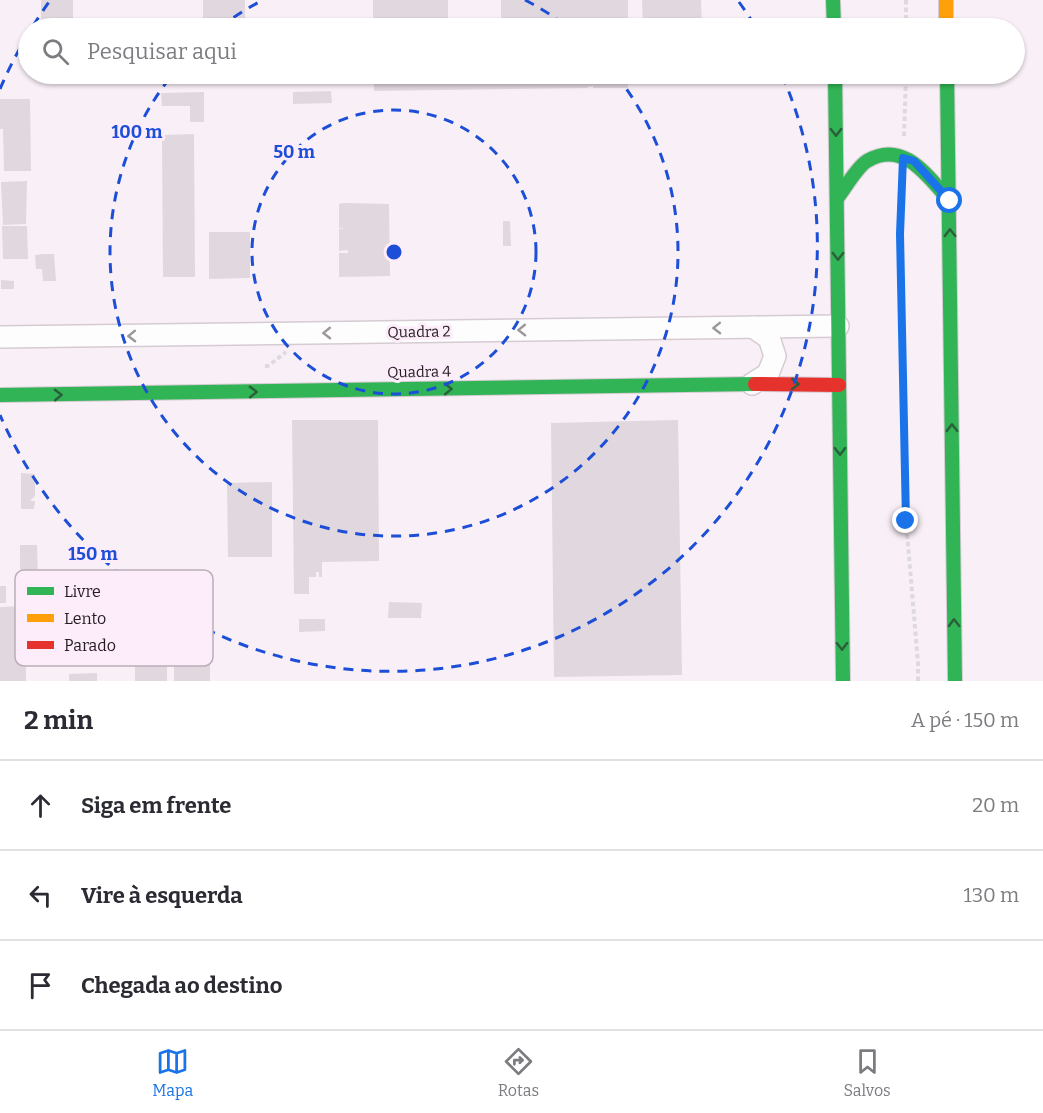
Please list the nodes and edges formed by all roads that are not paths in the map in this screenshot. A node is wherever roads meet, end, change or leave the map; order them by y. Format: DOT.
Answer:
graph roads {
  1 [pos="833,0"];
  2 [pos="946,0"];
  3 [pos="834,18"];
  4 [pos="946,18"];
  5 [pos="835,84"];
  6 [pos="947,84"];
  7 [pos="838,197"];
  8 [pos="950,201"];
  9 [pos="838,326"];
  10 [pos="753,327"];
  11 [pos="0,337"];
  12 [pos="752,384"];
  13 [pos="839,385"];
  14 [pos="0,395"];
  15 [pos="843,681"];
  16 [pos="955,681"];
  1 -- 3 [label="street"];
  2 -- 4 [label="street"];
  5 -- 7 [label="street, one-way"];
  6 -- 8 [label="street"];
  7 -- 8 [label="street"];
  7 -- 9 [label="street, one-way"];
  16 -- 8 [label="street, one-way"];
  9 -- 10 [label="street, Quadra 2"];
  9 -- 13 [label="street"];
  10 -- 11 [label="street, Quadra 2, one-way"];
  10 -- 12 [label="street"];
  12 -- 13 [label="street, Quadra 4, one-way"];
  14 -- 12 [label="street, Quadra 4, one-way"];
  13 -- 15 [label="street, one-way"];
}
